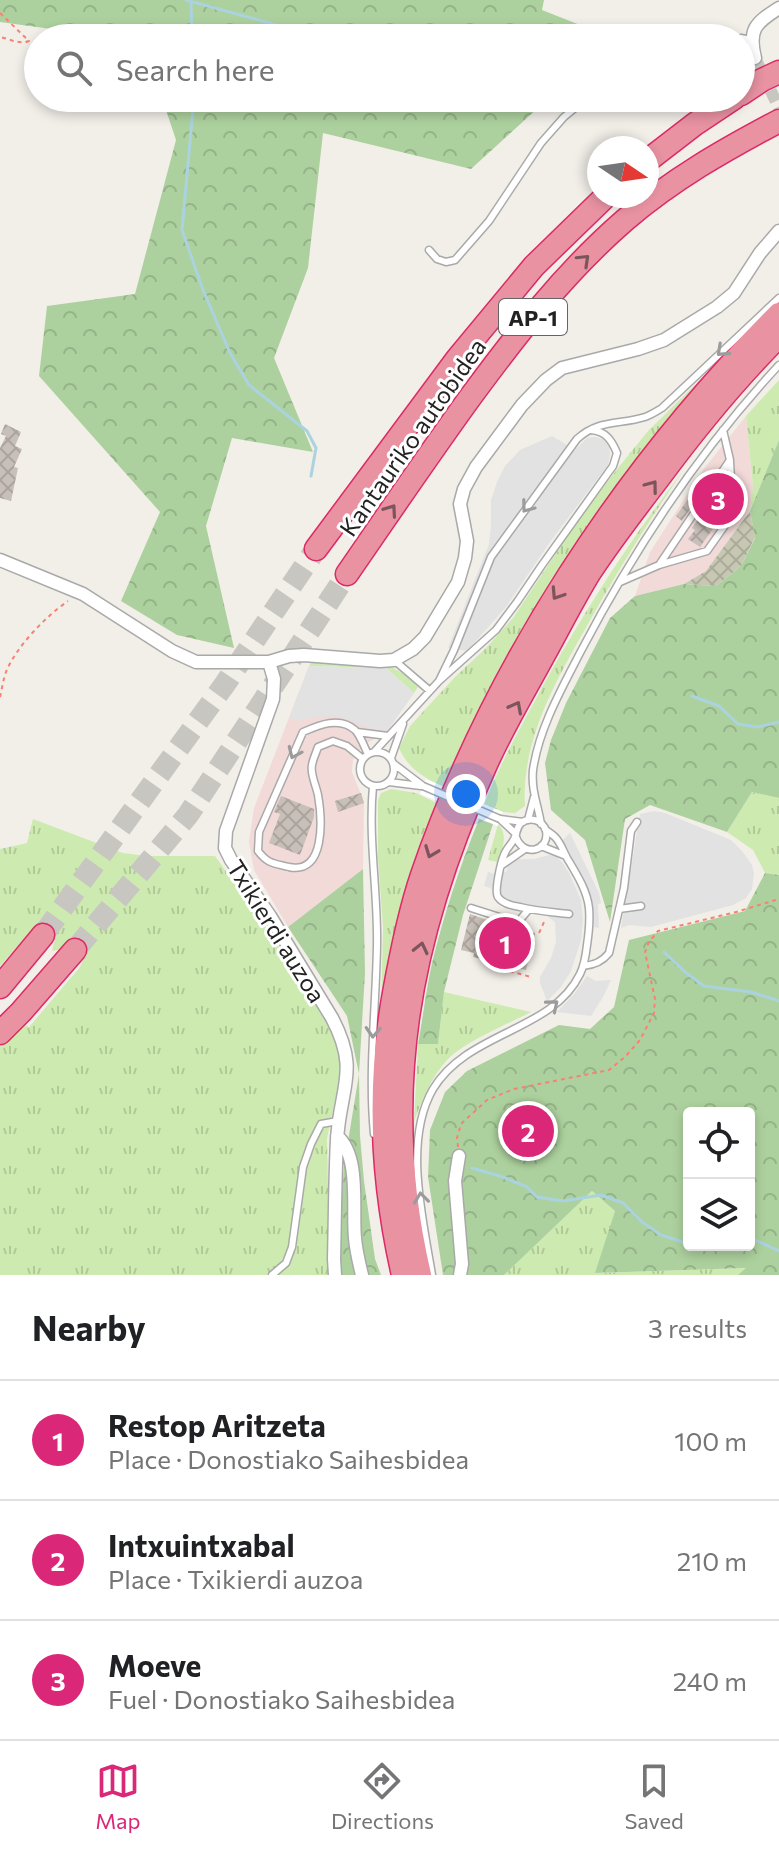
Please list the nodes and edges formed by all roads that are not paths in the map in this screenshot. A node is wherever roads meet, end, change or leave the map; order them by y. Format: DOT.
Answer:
graph roads {
  1 [pos="779,8"];
  2 [pos="755,27"];
  3 [pos="779,72"];
  4 [pos="755,85"];
  5 [pos="570,112"];
  6 [pos="713,112"];
  7 [pos="779,121"];
  8 [pos="659,152"];
  9 [pos="594,208"];
  10 [pos="779,231"];
  11 [pos="429,250"];
  12 [pos="779,298"];
  13 [pos="779,314"];
  14 [pos="779,336"];
  15 [pos="779,365"];
  16 [pos="588,430"];
  17 [pos="723,430"];
  18 [pos="730,460"];
  19 [pos="316,549"];
  20 [pos="491,557"];
  21 [pos="500,558"];
  22 [pos="0,560"];
  23 [pos="659,565"];
  24 [pos="347,574"];
  25 [pos="619,583"];
  26 [pos="394,660"];
  27 [pos="269,662"];
  28 [pos="439,681"];
  29 [pos="430,691"];
  30 [pos="404,721"];
  31 [pos="357,732"];
  32 [pos="388,736"];
  33 [pos="368,755"];
  34 [pos="392,761"];
  35 [pos="389,782"];
  36 [pos="373,786"];
  37 [pos="423,786"];
  38 [pos="534,797"];
  39 [pos="500,819"];
  40 [pos="525,821"];
  41 [pos="637,822"];
  42 [pos="543,827"];
  43 [pos="516,836"];
  44 [pos="541,846"];
  45 [pos="525,849"];
  46 [pos="566,856"];
  47 [pos="502,865"];
  48 [pos="641,906"];
  49 [pos="471,908"];
  50 [pos="529,909"];
  51 [pos="619,909"];
  52 [pos="569,914"];
  53 [pos="43,935"];
  54 [pos="75,950"];
  55 [pos="586,950"];
  56 [pos="599,962"];
  57 [pos="583,966"];
  58 [pos="0,987"];
  59 [pos="0,1033"];
  60 [pos="340,1121"];
  61 [pos="337,1136"];
  62 [pos="375,1148"];
  63 [pos="459,1156"];
  64 [pos="382,1207"];
  65 [pos="272,1275"];
  66 [pos="335,1275"];
  67 [pos="362,1275"];
  68 [pos="401,1275"];
  69 [pos="420,1275"];
  70 [pos="432,1275"];
  71 [pos="460,1275"];
  1 -- 2 [label="street"];
  3 -- 4 [label="highway"];
  5 -- 11 [label="lane"];
  6 -- 8 [label="highway"];
  24 -- 7 [label="highway, Kantauriko autobidea / AP-1, one-way"];
  9 -- 19 [label="highway, Kantauriko autobidea / AP-1"];
  10 -- 26 [label="street"];
  12 -- 16 [label="lane, one-way"];
  13 -- 68 [label="highway, one-way"];
  69 -- 14 [label="highway, one-way"];
  15 -- 17 [label="lane"];
  16 -- 20 [label="lane, one-way"];
  16 -- 28 [label="lane"];
  17 -- 18 [label="lane"];
  17 -- 25 [label="lane"];
  18 -- 23 [label="lane"];
  18 -- 23 [label="lane"];
  20 -- 21 [label="lane"];
  20 -- 28 [label="lane"];
  22 -- 27 [label="street"];
  23 -- 25 [label="lane"];
  25 -- 38 [label="lane"];
  26 -- 27 [label="street"];
  26 -- 29 [label="lane"];
  27 -- 60 [label="street, Txikierdi auzoa"];
  28 -- 29 [label="lane"];
  29 -- 30 [label="lane"];
  30 -- 32 [label="lane"];
  30 -- 34 [label="lane"];
  31 -- 32 [label="lane"];
  31 -- 33 [label="lane"];
  31 -- 33 [label="lane, one-way"];
  32 -- 33 [label="lane"];
  33 -- 34 [label="lane"];
  33 -- 36 [label="lane"];
  34 -- 35 [label="lane"];
  34 -- 37 [label="lane"];
  35 -- 36 [label="lane"];
  35 -- 37 [label="lane"];
  36 -- 62 [label="lane, one-way"];
  37 -- 39 [label="lane, bridge"];
  38 -- 40 [label="lane"];
  38 -- 42 [label="lane"];
  39 -- 40 [label="lane"];
  39 -- 43 [label="lane"];
  40 -- 42 [label="lane"];
  40 -- 43 [label="lane"];
  41 -- 51 [label="lane"];
  42 -- 44 [label="lane"];
  42 -- 46 [label="lane"];
  43 -- 45 [label="lane"];
  43 -- 47 [label="lane"];
  44 -- 45 [label="lane"];
  44 -- 46 [label="lane"];
  45 -- 47 [label="lane"];
  46 -- 55 [label="lane"];
  47 -- 50 [label="lane"];
  48 -- 51 [label="lane"];
  49 -- 50 [label="lane"];
  50 -- 52 [label="lane"];
  51 -- 56 [label="lane"];
  53 -- 58 [label="highway"];
  54 -- 59 [label="highway"];
  55 -- 56 [label="lane"];
  55 -- 57 [label="lane"];
  56 -- 57 [label="lane"];
  70 -- 57 [label="lane, one-way"];
  60 -- 61 [label="street, Txikierdi auzoa"];
  60 -- 65 [label="lane"];
  61 -- 66 [label="street, Txikierdi auzoa"];
  61 -- 67 [label="street"];
  63 -- 71 [label="street"];
  64 -- 68 [label="lane"];
}
